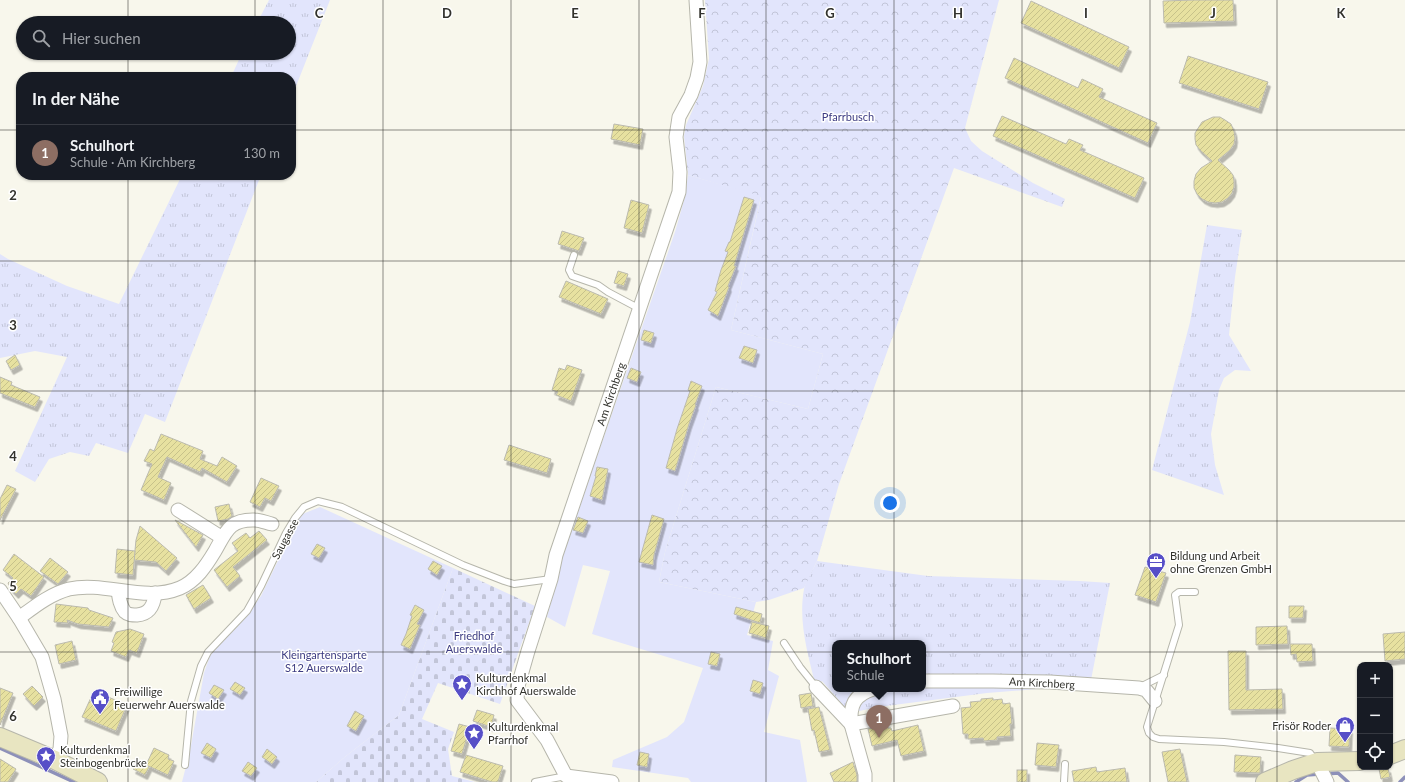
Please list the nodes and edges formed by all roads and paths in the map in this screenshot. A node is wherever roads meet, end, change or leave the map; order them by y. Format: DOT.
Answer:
graph roads {
  1 [pos="696,0"];
  2 [pos="574,254"];
  3 [pos="640,309"];
  4 [pos="178,510"];
  5 [pos="272,524"];
  6 [pos="221,537"];
  7 [pos="551,579"];
  8 [pos="0,590"];
  9 [pos="118,591"];
  10 [pos="1195,592"];
  11 [pos="155,593"];
  12 [pos="19,618"];
  13 [pos="784,643"];
  14 [pos="1164,675"];
  15 [pos="926,681"];
  16 [pos="816,686"];
  17 [pos="1139,688"];
  18 [pos="863,692"];
  19 [pos="1155,701"];
  20 [pos="953,706"];
  21 [pos="850,724"];
  22 [pos="0,737"];
  23 [pos="1405,749"];
  24 [pos="1393,754"];
  25 [pos="54,760"];
  26 [pos="1357,762"];
  27 [pos="1065,764"];
  28 [pos="185,765"];
  29 [pos="1323,773"];
  30 [pos="566,776"];
  31 [pos="98,782"];
  32 [pos="535,782"];
  33 [pos="612,782"];
  34 [pos="865,782"];
  35 [pos="1064,782"];
  36 [pos="1265,782"];
  1 -- 3 [label="street, Am Kirchberg"];
  2 -- 3 [label="lane"];
  3 -- 7 [label="street, Am Kirchberg"];
  4 -- 6 [label="street"];
  5 -- 6 [label="street"];
  6 -- 11 [label="street"];
  7 -- 28 [label="lane, Saugasse"];
  7 -- 30 [label="street, Am Kirchberg"];
  8 -- 12 [label="street"];
  9 -- 11 [label="street"];
  9 -- 11 [label="street"];
  9 -- 12 [label="street"];
  10 -- 14 [label="lane"];
  12 -- 25 [label="street"];
  13 -- 16 [label="lane"];
  14 -- 17 [label="lane"];
  14 -- 19 [label="lane"];
  15 -- 17 [label="street, Am Kirchberg"];
  16 -- 21 [label="street"];
  17 -- 19 [label="street"];
  18 -- 21 [label="street"];
  19 -- 29 [label="lane"];
  20 -- 21 [label="street"];
  21 -- 34 [label="street"];
  22 -- 25 [label="main road"];
  23 -- 24 [label="main road"];
  25 -- 31 [label="main road"];
  26 -- 29 [label="main road"];
  27 -- 35 [label="lane"];
  29 -- 36 [label="main road"];
  30 -- 32 [label="lane"];
  30 -- 33 [label="street"];
}
